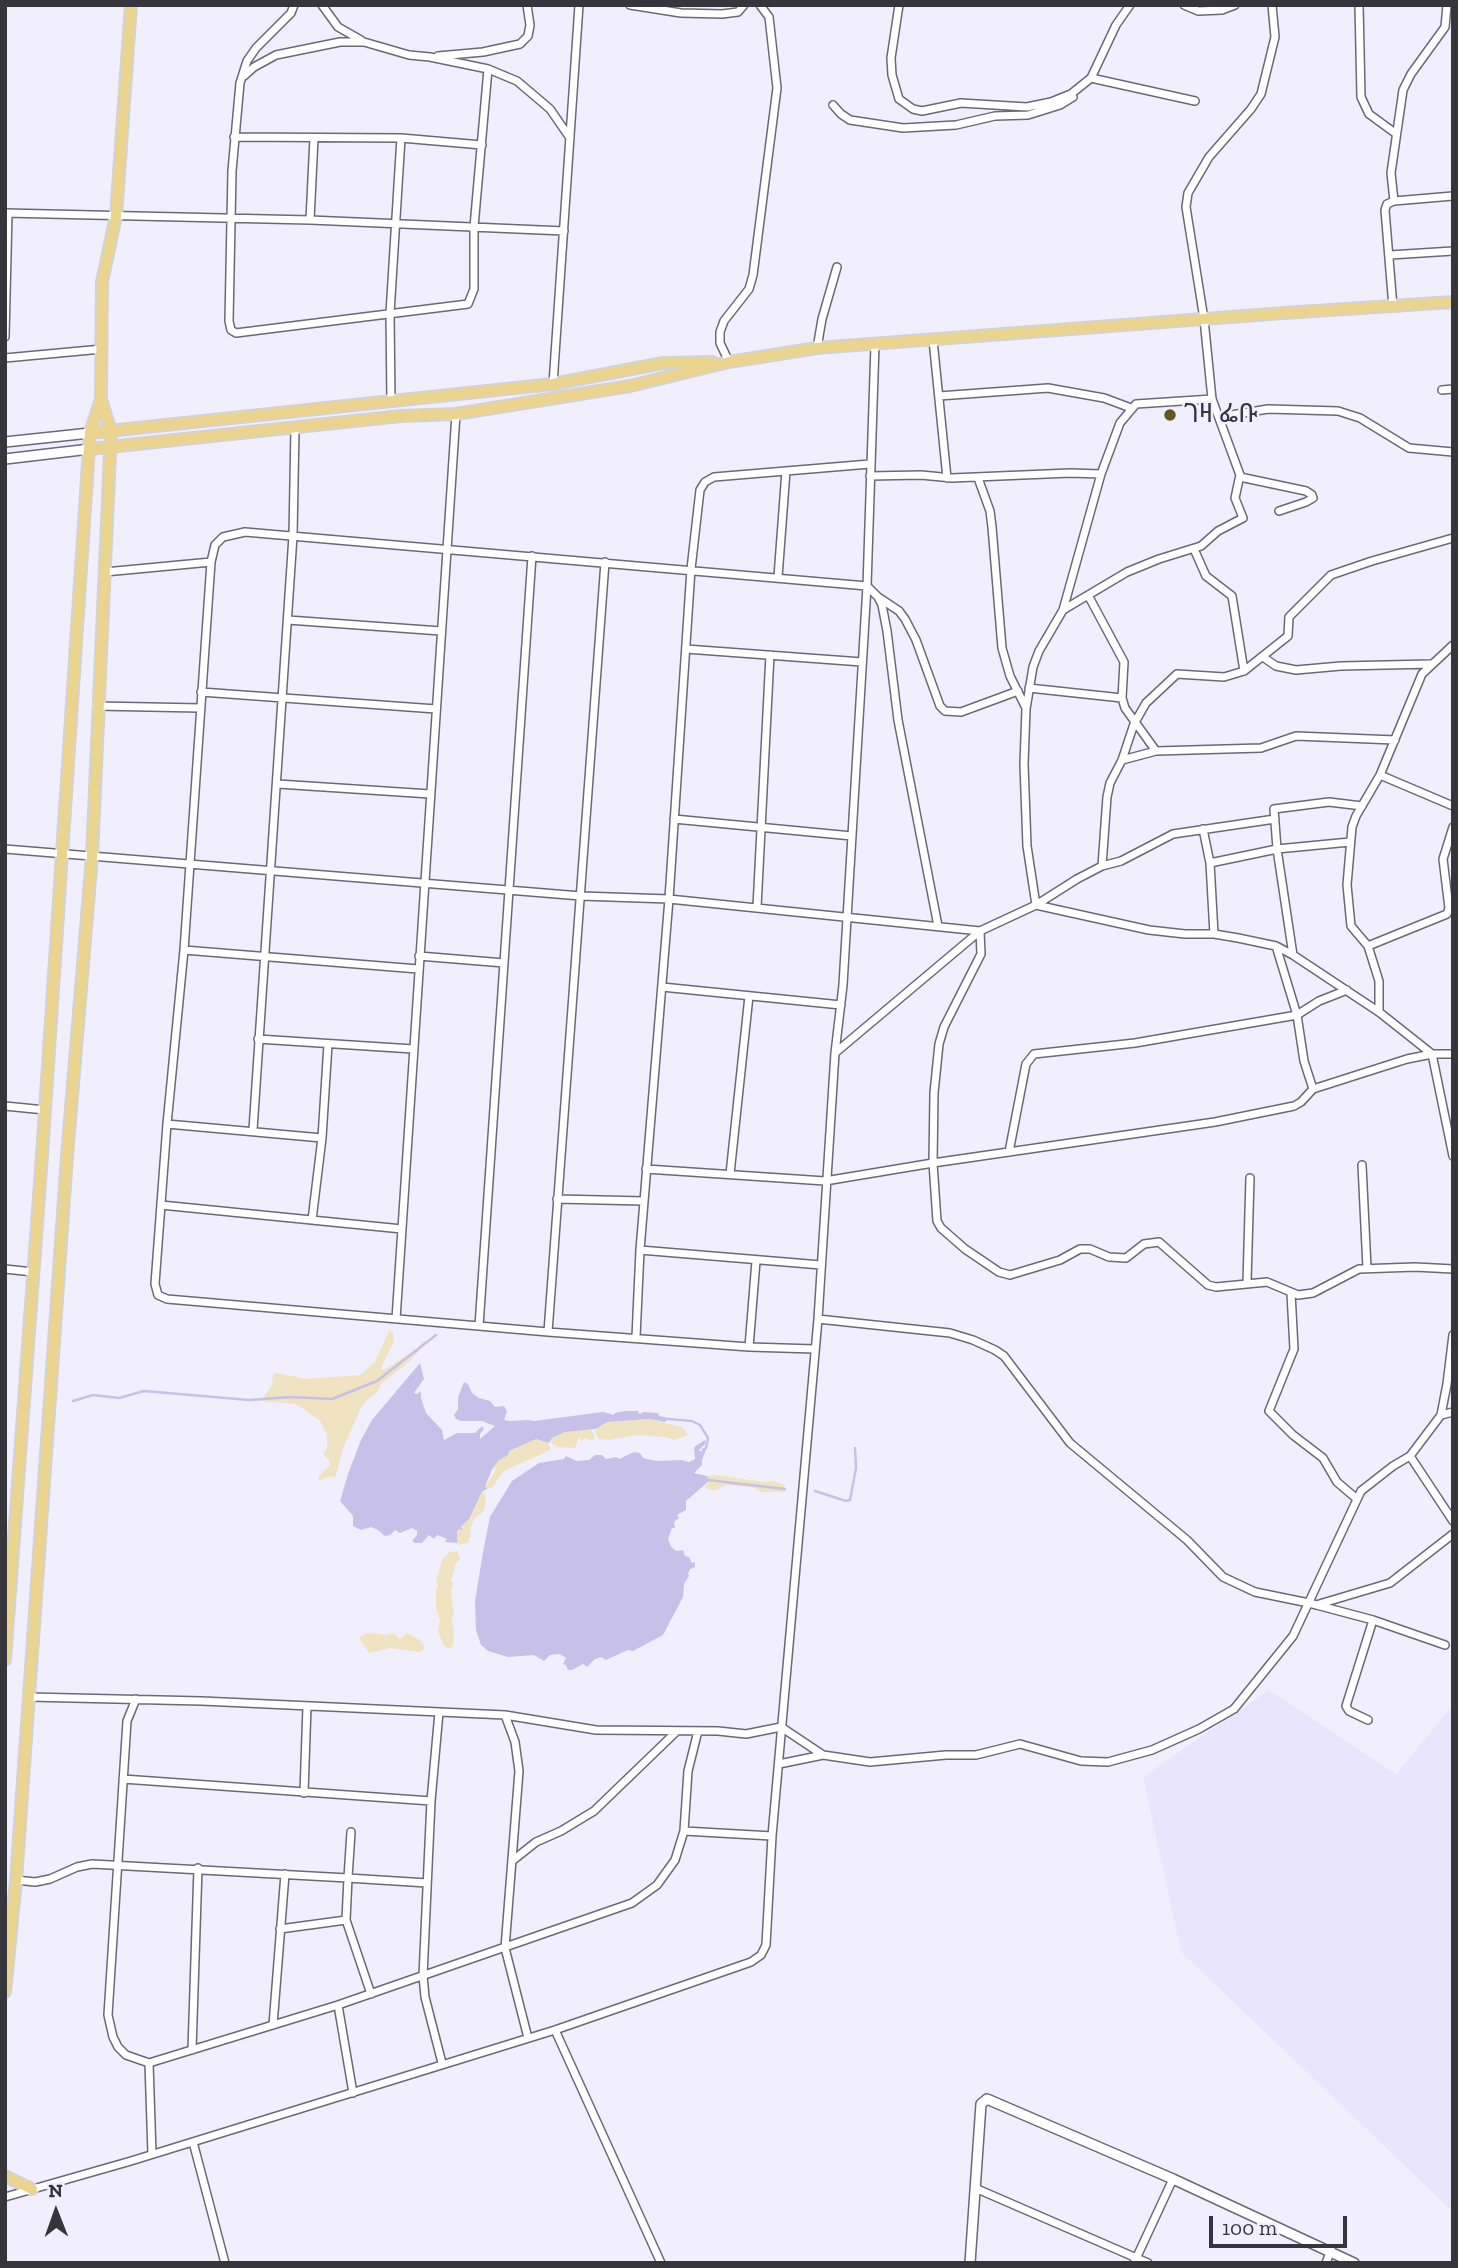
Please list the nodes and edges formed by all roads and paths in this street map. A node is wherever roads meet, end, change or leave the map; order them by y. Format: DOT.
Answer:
graph roads {
  1 [pos="131,5"];
  2 [pos="294,5"];
  3 [pos="322,5"];
  4 [pos="526,5"];
  5 [pos="579,5"];
  6 [pos="630,5"];
  7 [pos="760,5"];
  8 [pos="899,5"];
  9 [pos="1130,5"];
  10 [pos="1184,5"];
  11 [pos="1235,5"];
  12 [pos="1272,5"];
  13 [pos="1359,5"];
  14 [pos="1447,5"];
  15 [pos="746,6"];
  16 [pos="364,42"];
  17 [pos="430,57"];
  18 [pos="488,69"];
  19 [pos="1091,78"];
  20 [pos="240,83"];
  21 [pos="1083,87"];
  22 [pos="1195,101"];
  23 [pos="833,105"];
  24 [pos="928,111"];
  25 [pos="930,126"];
  26 [pos="1395,133"];
  27 [pos="234,137"];
  28 [pos="314,138"];
  29 [pos="401,138"];
  30 [pos="571,139"];
  31 [pos="482,145"];
  32 [pos="1453,196"];
  33 [pos="1394,201"];
  34 [pos="6,213"];
  35 [pos="116,216"];
  36 [pos="230,218"];
  37 [pos="310,220"];
  38 [pos="394,223"];
  39 [pos="474,227"];
  40 [pos="564,231"];
  41 [pos="1453,251"];
  42 [pos="1390,255"];
  43 [pos="838,267"];
  44 [pos="1453,302"];
  45 [pos="1393,307"];
  46 [pos="390,313"];
  47 [pos="1204,319"];
  48 [pos="5,337"];
  49 [pos="933,340"];
  50 [pos="875,345"];
  51 [pos="817,348"];
  52 [pos="102,349"];
  53 [pos="5,358"];
  54 [pos="729,362"];
  55 [pos="553,384"];
  56 [pos="1453,389"];
  57 [pos="1442,390"];
  58 [pos="939,396"];
  59 [pos="101,399"];
  60 [pos="1212,399"];
  61 [pos="391,402"];
  62 [pos="1131,408"];
  63 [pos="456,414"];
  64 [pos="1219,417"];
  65 [pos="295,428"];
  66 [pos="111,430"];
  67 [pos="90,433"];
  68 [pos="5,442"];
  69 [pos="111,446"];
  70 [pos="90,449"];
  71 [pos="1453,452"];
  72 [pos="5,459"];
  73 [pos="870,464"];
  74 [pos="786,471"];
  75 [pos="1101,474"];
  76 [pos="870,476"];
  77 [pos="1240,477"];
  78 [pos="947,478"];
  79 [pos="978,478"];
  80 [pos="1279,511"];
  81 [pos="293,536"];
  82 [pos="1453,538"];
  83 [pos="446,549"];
  84 [pos="1194,549"];
  85 [pos="532,556"];
  86 [pos="211,562"];
  87 [pos="605,562"];
  88 [pos="691,569"];
  89 [pos="105,572"];
  90 [pos="778,577"];
  91 [pos="867,586"];
  92 [pos="1087,595"];
  93 [pos="878,597"];
  94 [pos="1063,610"];
  95 [pos="288,620"];
  96 [pos="441,631"];
  97 [pos="1453,645"];
  98 [pos="686,649"];
  99 [pos="769,655"];
  100 [pos="1263,657"];
  101 [pos="862,662"];
  102 [pos="1431,664"];
  103 [pos="1244,671"];
  104 [pos="1029,688"];
  105 [pos="1018,691"];
  106 [pos="201,692"];
  107 [pos="283,697"];
  108 [pos="1122,698"];
  109 [pos="97,706"];
  110 [pos="200,708"];
  111 [pos="436,709"];
  112 [pos="1026,709"];
  113 [pos="1134,724"];
  114 [pos="1395,740"];
  115 [pos="1156,751"];
  116 [pos="1122,760"];
  117 [pos="1380,775"];
  118 [pos="278,784"];
  119 [pos="430,794"];
  120 [pos="1362,806"];
  121 [pos="1453,806"];
  122 [pos="674,819"];
  123 [pos="1275,820"];
  124 [pos="761,827"];
  125 [pos="1453,827"];
  126 [pos="1203,829"];
  127 [pos="852,836"];
  128 [pos="1350,842"];
  129 [pos="5,849"];
  130 [pos="1278,849"];
  131 [pos="62,853"];
  132 [pos="92,856"];
  133 [pos="190,863"];
  134 [pos="1210,863"];
  135 [pos="1102,866"];
  136 [pos="270,872"];
  137 [pos="425,883"];
  138 [pos="509,890"];
  139 [pos="582,896"];
  140 [pos="669,899"];
  141 [pos="1036,905"];
  142 [pos="757,907"];
  143 [pos="846,916"];
  144 [pos="938,926"];
  145 [pos="980,931"];
  146 [pos="1214,934"];
  147 [pos="1276,946"];
  148 [pos="1368,946"];
  149 [pos="184,950"];
  150 [pos="265,955"];
  151 [pos="1293,955"];
  152 [pos="419,956"];
  153 [pos="504,963"];
  154 [pos="418,970"];
  155 [pos="662,987"];
  156 [pos="1347,990"];
  157 [pos="749,996"];
  158 [pos="841,1005"];
  159 [pos="1379,1012"];
  160 [pos="1297,1015"];
  161 [pos="258,1040"];
  162 [pos="328,1044"];
  163 [pos="413,1049"];
  164 [pos="835,1053"];
  165 [pos="1432,1054"];
  166 [pos="1453,1054"];
  167 [pos="1313,1089"];
  168 [pos="5,1106"];
  169 [pos="45,1110"];
  170 [pos="167,1124"];
  171 [pos="253,1130"];
  172 [pos="321,1138"];
  173 [pos="1009,1152"];
  174 [pos="42,1155"];
  175 [pos="1453,1156"];
  176 [pos="67,1157"];
  177 [pos="933,1163"];
  178 [pos="1362,1165"];
  179 [pos="646,1169"];
  180 [pos="730,1174"];
  181 [pos="1250,1178"];
  182 [pos="825,1181"];
  183 [pos="557,1199"];
  184 [pos="644,1200"];
  185 [pos="162,1205"];
  186 [pos="313,1220"];
  187 [pos="402,1229"];
  188 [pos="640,1250"];
  189 [pos="757,1261"];
  190 [pos="821,1265"];
  191 [pos="1367,1268"];
  192 [pos="5,1269"];
  193 [pos="1453,1269"];
  194 [pos="33,1272"];
  195 [pos="1247,1282"];
  196 [pos="1291,1293"];
  197 [pos="396,1319"];
  198 [pos="818,1319"];
  199 [pos="479,1326"];
  200 [pos="548,1332"];
  201 [pos="1453,1335"];
  202 [pos="636,1337"];
  203 [pos="749,1347"];
  204 [pos="815,1349"];
  205 [pos="1453,1412"];
  206 [pos="1441,1415"];
  207 [pos="1410,1456"];
  208 [pos="1357,1499"];
  209 [pos="1453,1521"];
  210 [pos="1453,1534"];
  211 [pos="1312,1604"];
  212 [pos="1373,1620"];
  213 [pos="1445,1645"];
  214 [pos="5,1660"];
  215 [pos="29,1697"];
  216 [pos="136,1699"];
  217 [pos="307,1706"];
  218 [pos="439,1712"];
  219 [pos="505,1715"];
  220 [pos="1368,1720"];
  221 [pos="781,1727"];
  222 [pos="677,1731"];
  223 [pos="698,1731"];
  224 [pos="824,1755"];
  225 [pos="779,1764"];
  226 [pos="123,1779"];
  227 [pos="304,1794"];
  228 [pos="431,1801"];
  229 [pos="684,1831"];
  230 [pos="351,1832"];
  231 [pos="772,1836"];
  232 [pos="512,1861"];
  233 [pos="117,1865"];
  234 [pos="198,1868"];
  235 [pos="285,1874"];
  236 [pos="348,1878"];
  237 [pos="16,1880"];
  238 [pos="427,1883"];
  239 [pos="346,1920"];
  240 [pos="280,1929"];
  241 [pos="505,1948"];
  242 [pos="423,1976"];
  243 [pos="5,1992"];
  244 [pos="371,1994"];
  245 [pos="338,2005"];
  246 [pos="272,2025"];
  247 [pos="555,2030"];
  248 [pos="528,2038"];
  249 [pos="192,2050"];
  250 [pos="149,2063"];
  251 [pos="442,2063"];
  252 [pos="353,2093"];
  253 [pos="193,2142"];
  254 [pos="152,2154"];
  255 [pos="5,2176"];
  256 [pos="1173,2179"];
  257 [pos="975,2188"];
  258 [pos="32,2189"];
  259 [pos="5,2197"];
  260 [pos="1331,2250"];
  261 [pos="1135,2260"];
  262 [pos="225,2263"];
  263 [pos="661,2263"];
  264 [pos="971,2263"];
  265 [pos="1148,2263"];
  266 [pos="1326,2263"];
  267 [pos="1354,2263"];
  1 -- 35 [label="main road"];
  2 -- 20 [label="street"];
  3 -- 16 [label="street"];
  4 -- 17 [label="street"];
  5 -- 30 [label="street"];
  6 -- 15 [label="street"];
  7 -- 54 [label="street"];
  8 -- 24 [label="street"];
  9 -- 19 [label="street"];
  10 -- 11 [label="street"];
  12 -- 47 [label="street"];
  13 -- 26 [label="street"];
  14 -- 26 [label="street"];
  16 -- 17 [label="street"];
  16 -- 20 [label="street"];
  17 -- 18 [label="street"];
  18 -- 30 [label="street"];
  18 -- 31 [label="street"];
  19 -- 21 [label="street"];
  19 -- 22 [label="street"];
  20 -- 27 [label="street"];
  21 -- 24 [label="street"];
  21 -- 25 [label="street"];
  23 -- 25 [label="street"];
  24 -- 25 [label="street"];
  26 -- 33 [label="street"];
  27 -- 28 [label="street"];
  27 -- 36 [label="street"];
  28 -- 29 [label="street"];
  28 -- 37 [label="street"];
  29 -- 31 [label="street"];
  29 -- 38 [label="street"];
  30 -- 40 [label="street"];
  31 -- 39 [label="street"];
  32 -- 33 [label="street"];
  33 -- 42 [label="street"];
  34 -- 35 [label="street"];
  34 -- 48 [label="street"];
  35 -- 36 [label="street"];
  35 -- 52 [label="main road"];
  36 -- 37 [label="street"];
  36 -- 46 [label="street"];
  37 -- 38 [label="street"];
  38 -- 39 [label="street"];
  38 -- 46 [label="street"];
  39 -- 40 [label="street"];
  39 -- 46 [label="street"];
  40 -- 55 [label="street"];
  41 -- 42 [label="street"];
  42 -- 45 [label="street"];
  43 -- 51 [label="street"];
  44 -- 45 [label="main road"];
  45 -- 47 [label="main road"];
  46 -- 61 [label="street"];
  47 -- 49 [label="main road"];
  47 -- 60 [label="street"];
  49 -- 50 [label="main road"];
  49 -- 58 [label="street"];
  50 -- 51 [label="main road"];
  50 -- 73 [label="street"];
  51 -- 54 [label="main road"];
  52 -- 53 [label="street"];
  52 -- 59 [label="main road"];
  54 -- 55 [label="main road"];
  54 -- 63 [label="main road"];
  55 -- 61 [label="main road"];
  56 -- 57 [label="street"];
  58 -- 62 [label="street"];
  58 -- 78 [label="street"];
  59 -- 66 [label="main road"];
  59 -- 67 [label="main road"];
  60 -- 62 [label="street"];
  60 -- 64 [label="street"];
  61 -- 66 [label="main road"];
  62 -- 75 [label="street"];
  63 -- 65 [label="main road"];
  63 -- 83 [label="street"];
  64 -- 71 [label="street"];
  64 -- 77 [label="street"];
  65 -- 69 [label="main road"];
  65 -- 81 [label="street"];
  66 -- 67 [label="main road"];
  66 -- 69 [label="main road"];
  67 -- 68 [label="street"];
  67 -- 70 [label="main road"];
  69 -- 70 [label="main road"];
  69 -- 89 [label="main road"];
  70 -- 72 [label="street"];
  70 -- 131 [label="main road"];
  73 -- 74 [label="street"];
  73 -- 76 [label="street"];
  74 -- 88 [label="street"];
  74 -- 90 [label="street"];
  75 -- 79 [label="street"];
  75 -- 94 [label="street"];
  76 -- 78 [label="street"];
  76 -- 91 [label="street"];
  77 -- 80 [label="street"];
  77 -- 84 [label="street"];
  78 -- 79 [label="street"];
  79 -- 105 [label="street"];
  81 -- 83 [label="street"];
  81 -- 86 [label="street"];
  81 -- 95 [label="street"];
  82 -- 100 [label="street"];
  83 -- 85 [label="street"];
  83 -- 96 [label="street"];
  84 -- 92 [label="street"];
  84 -- 103 [label="street"];
  85 -- 87 [label="street"];
  85 -- 138 [label="street"];
  86 -- 89 [label="street"];
  86 -- 106 [label="street"];
  87 -- 88 [label="street"];
  87 -- 139 [label="street"];
  88 -- 90 [label="street"];
  88 -- 98 [label="street"];
  89 -- 109 [label="main road"];
  90 -- 91 [label="street"];
  91 -- 93 [label="street"];
  91 -- 101 [label="street"];
  92 -- 94 [label="street"];
  92 -- 108 [label="street"];
  93 -- 105 [label="street"];
  93 -- 144 [label="street"];
  94 -- 104 [label="street"];
  95 -- 96 [label="street"];
  95 -- 107 [label="street"];
  96 -- 111 [label="street"];
  97 -- 102 [label="street"];
  98 -- 99 [label="street"];
  98 -- 122 [label="street"];
  99 -- 101 [label="street"];
  99 -- 124 [label="street"];
  100 -- 102 [label="street"];
  100 -- 103 [label="street"];
  101 -- 127 [label="street"];
  102 -- 114 [label="street"];
  103 -- 113 [label="street"];
  104 -- 108 [label="street"];
  104 -- 112 [label="street"];
  105 -- 112 [label="street"];
  106 -- 107 [label="street"];
  106 -- 110 [label="street"];
  107 -- 111 [label="street"];
  107 -- 118 [label="street"];
  108 -- 113 [label="street"];
  109 -- 110 [label="street"];
  109 -- 132 [label="main road"];
  110 -- 133 [label="street"];
  111 -- 119 [label="street"];
  112 -- 141 [label="street"];
  113 -- 115 [label="street"];
  113 -- 116 [label="street"];
  114 -- 115 [label="street"];
  114 -- 117 [label="street"];
  115 -- 116 [label="street"];
  116 -- 135 [label="street"];
  117 -- 120 [label="street"];
  117 -- 121 [label="street"];
  118 -- 119 [label="street"];
  118 -- 136 [label="street"];
  119 -- 137 [label="street"];
  120 -- 123 [label="street"];
  120 -- 128 [label="street"];
  122 -- 124 [label="street"];
  122 -- 140 [label="street"];
  123 -- 126 [label="street"];
  123 -- 130 [label="street"];
  124 -- 127 [label="street"];
  124 -- 142 [label="street"];
  125 -- 148 [label="street"];
  126 -- 134 [label="street"];
  126 -- 135 [label="street"];
  127 -- 143 [label="street"];
  128 -- 130 [label="street"];
  128 -- 148 [label="street"];
  129 -- 131 [label="street"];
  130 -- 134 [label="street"];
  130 -- 151 [label="street"];
  131 -- 132 [label="street"];
  131 -- 169 [label="main road"];
  132 -- 133 [label="street"];
  132 -- 176 [label="main road"];
  133 -- 136 [label="street"];
  133 -- 149 [label="street"];
  134 -- 146 [label="street"];
  135 -- 141 [label="street"];
  136 -- 137 [label="street"];
  136 -- 150 [label="street"];
  137 -- 138 [label="street"];
  137 -- 152 [label="street"];
  138 -- 139 [label="street"];
  138 -- 153 [label="street"];
  139 -- 140 [label="street"];
  139 -- 183 [label="street"];
  140 -- 142 [label="street"];
  140 -- 155 [label="street"];
  141 -- 145 [label="street"];
  141 -- 146 [label="street"];
  142 -- 143 [label="street"];
  143 -- 144 [label="street"];
  143 -- 158 [label="street"];
  144 -- 145 [label="street"];
  145 -- 164 [label="street"];
  145 -- 177 [label="street"];
  146 -- 147 [label="street"];
  147 -- 151 [label="street"];
  147 -- 160 [label="street"];
  148 -- 159 [label="street"];
  149 -- 150 [label="street"];
  149 -- 170 [label="street"];
  150 -- 154 [label="street"];
  150 -- 161 [label="street"];
  151 -- 156 [label="street"];
  152 -- 153 [label="street"];
  152 -- 154 [label="street"];
  153 -- 199 [label="street"];
  154 -- 163 [label="street"];
  155 -- 157 [label="street"];
  155 -- 179 [label="street"];
  156 -- 159 [label="street"];
  156 -- 160 [label="street"];
  157 -- 158 [label="street"];
  157 -- 180 [label="street"];
  158 -- 164 [label="street"];
  159 -- 165 [label="street"];
  160 -- 167 [label="street"];
  160 -- 173 [label="street"];
  161 -- 162 [label="street"];
  161 -- 171 [label="street"];
  162 -- 163 [label="street"];
  162 -- 172 [label="street"];
  163 -- 187 [label="street"];
  164 -- 182 [label="street"];
  165 -- 166 [label="street"];
  165 -- 167 [label="street"];
  165 -- 175 [label="street"];
  167 -- 173 [label="street"];
  168 -- 169 [label="street"];
  169 -- 174 [label="main road"];
  170 -- 171 [label="street"];
  170 -- 185 [label="street"];
  171 -- 172 [label="street"];
  172 -- 186 [label="street"];
  173 -- 177 [label="street"];
  174 -- 176 [label="main road"];
  174 -- 194 [label="main road"];
  176 -- 215 [label="main road"];
  177 -- 182 [label="street"];
  177 -- 195 [label="street"];
  178 -- 191 [label="street"];
  179 -- 180 [label="street"];
  179 -- 184 [label="street"];
  180 -- 182 [label="street"];
  181 -- 195 [label="street"];
  182 -- 190 [label="street"];
  183 -- 184 [label="street"];
  183 -- 200 [label="street"];
  184 -- 188 [label="street"];
  185 -- 186 [label="street"];
  185 -- 197 [label="street"];
  186 -- 187 [label="street"];
  187 -- 197 [label="street"];
  188 -- 189 [label="street"];
  188 -- 202 [label="street"];
  189 -- 190 [label="street"];
  189 -- 203 [label="street"];
  190 -- 198 [label="street"];
  191 -- 193 [label="street"];
  191 -- 196 [label="street"];
  192 -- 194 [label="street"];
  194 -- 214 [label="main road"];
  195 -- 196 [label="street"];
  196 -- 208 [label="street"];
  197 -- 199 [label="street"];
  198 -- 204 [label="street"];
  198 -- 211 [label="street"];
  199 -- 200 [label="street"];
  200 -- 202 [label="street"];
  201 -- 206 [label="street"];
  202 -- 203 [label="street"];
  203 -- 204 [label="street"];
  204 -- 221 [label="street"];
  205 -- 206 [label="street"];
  206 -- 207 [label="street"];
  207 -- 208 [label="street"];
  207 -- 209 [label="street"];
  208 -- 211 [label="street"];
  210 -- 211 [label="street"];
  211 -- 212 [label="street"];
  211 -- 224 [label="street"];
  212 -- 213 [label="street"];
  212 -- 220 [label="street"];
  215 -- 216 [label="street"];
  215 -- 237 [label="main road"];
  216 -- 217 [label="street"];
  216 -- 226 [label="street"];
  217 -- 218 [label="street"];
  217 -- 227 [label="street"];
  218 -- 219 [label="street"];
  218 -- 228 [label="street"];
  219 -- 222 [label="street"];
  219 -- 232 [label="street"];
  221 -- 223 [label="street"];
  221 -- 224 [label="street"];
  221 -- 225 [label="street"];
  222 -- 223 [label="street"];
  222 -- 232 [label="street"];
  223 -- 229 [label="street"];
  224 -- 225 [label="street"];
  225 -- 231 [label="street"];
  226 -- 227 [label="street"];
  226 -- 233 [label="street"];
  227 -- 228 [label="street"];
  228 -- 238 [label="street"];
  229 -- 231 [label="street"];
  229 -- 241 [label="street"];
  230 -- 236 [label="street"];
  231 -- 247 [label="street"];
  232 -- 241 [label="street"];
  233 -- 234 [label="street"];
  233 -- 237 [label="street"];
  233 -- 250 [label="street"];
  234 -- 235 [label="street"];
  234 -- 249 [label="street"];
  235 -- 236 [label="street"];
  235 -- 240 [label="street"];
  236 -- 238 [label="street"];
  236 -- 239 [label="street"];
  237 -- 243 [label="main road"];
  238 -- 242 [label="street"];
  239 -- 240 [label="street"];
  239 -- 244 [label="street"];
  240 -- 246 [label="street"];
  241 -- 242 [label="street"];
  241 -- 248 [label="street"];
  242 -- 244 [label="street"];
  242 -- 251 [label="street"];
  244 -- 245 [label="street"];
  245 -- 246 [label="street"];
  245 -- 252 [label="street"];
  246 -- 249 [label="street"];
  247 -- 248 [label="street"];
  247 -- 263 [label="street"];
  248 -- 251 [label="street"];
  249 -- 250 [label="street"];
  250 -- 254 [label="street"];
  251 -- 252 [label="street"];
  252 -- 253 [label="street"];
  253 -- 254 [label="street"];
  253 -- 262 [label="street"];
  254 -- 258 [label="street"];
  255 -- 258 [label="main road"];
  256 -- 257 [label="street"];
  256 -- 260 [label="street"];
  256 -- 261 [label="street"];
  257 -- 261 [label="street"];
  257 -- 264 [label="street"];
  258 -- 259 [label="street"];
  260 -- 266 [label="street"];
  260 -- 267 [label="street"];
  261 -- 265 [label="street"];
}
